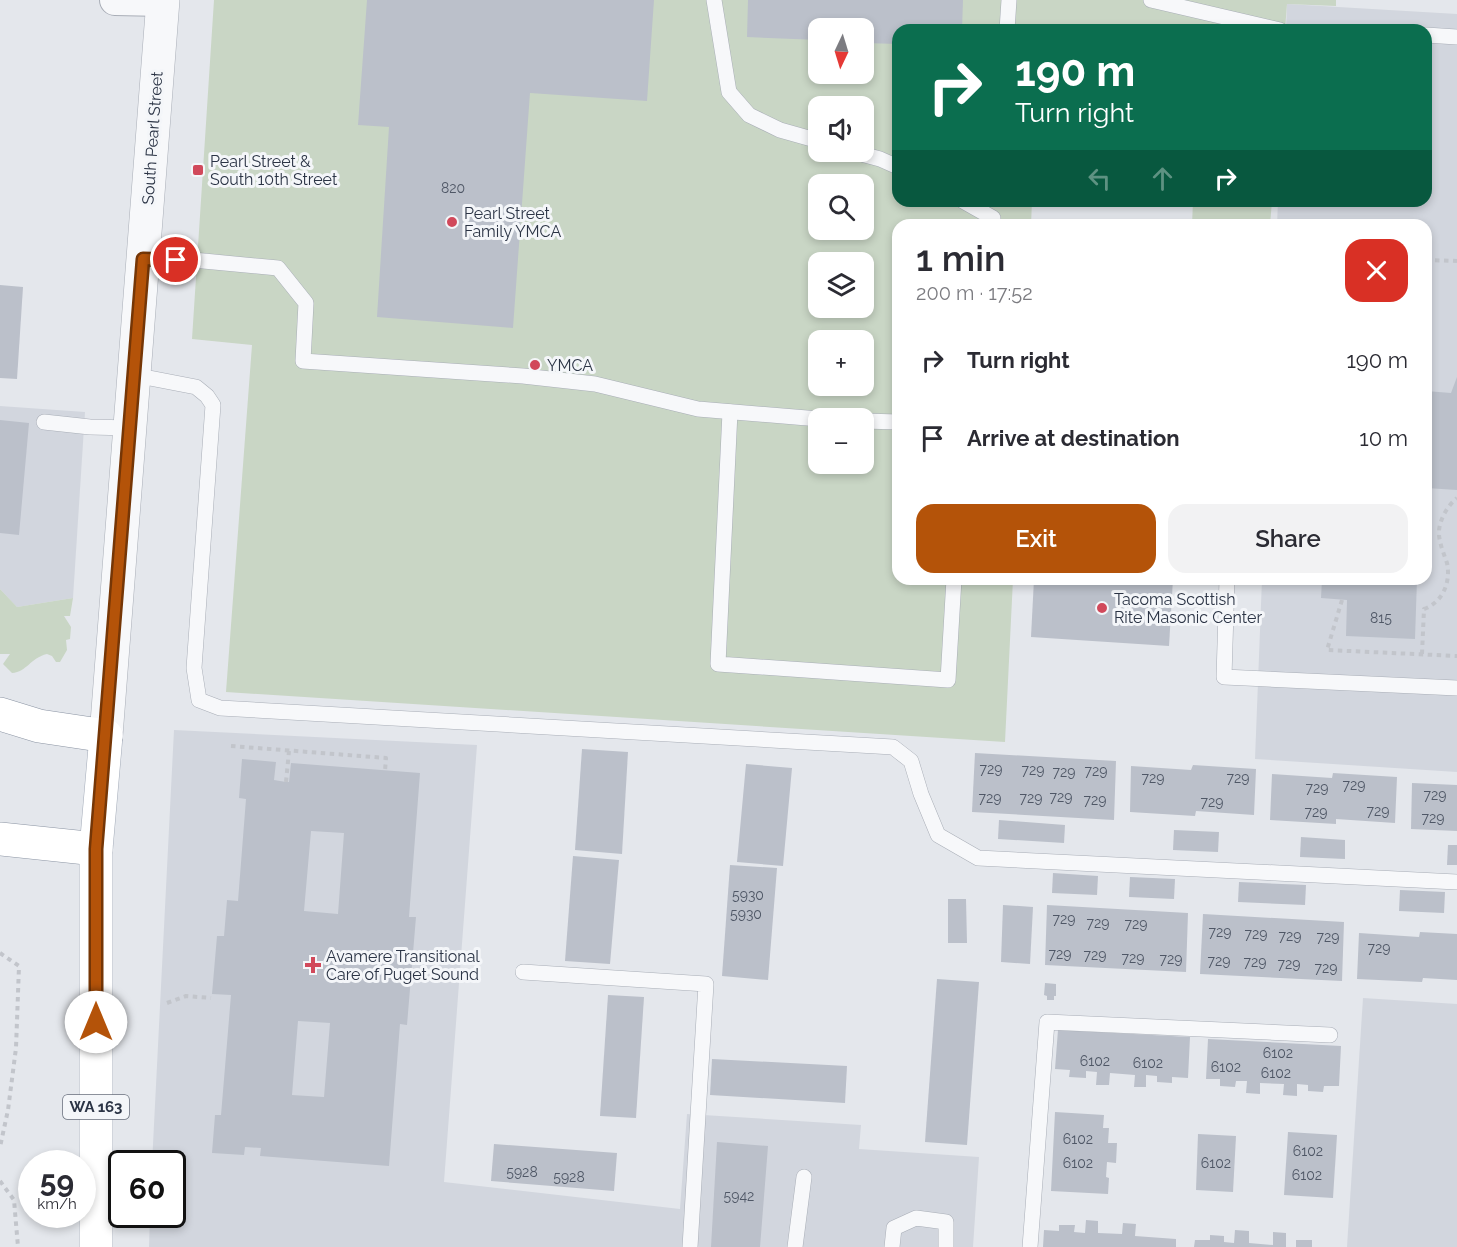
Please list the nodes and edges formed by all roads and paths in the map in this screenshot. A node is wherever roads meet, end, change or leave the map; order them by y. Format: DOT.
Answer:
graph roads {
  1 [pos="115,0"];
  2 [pos="714,0"];
  3 [pos="1009,0"];
  4 [pos="1151,0"];
  5 [pos="163,1"];
  6 [pos="1007,24"];
  7 [pos="1254,24"];
  8 [pos="1432,35"];
  9 [pos="1457,37"];
  10 [pos="808,138"];
  11 [pos="874,157"];
  12 [pos="892,165"];
  13 [pos="972,207"];
  14 [pos="990,219"];
  15 [pos="143,259"];
  16 [pos="1432,260"];
  17 [pos="1457,261"];
  18 [pos="134,375"];
  19 [pos="730,412"];
  20 [pos="808,418"];
  21 [pos="874,421"];
  22 [pos="44,422"];
  23 [pos="892,422"];
  24 [pos="130,428"];
  25 [pos="1457,498"];
  26 [pos="954,585"];
  27 [pos="1227,585"];
  28 [pos="1342,600"];
  29 [pos="1422,654"];
  30 [pos="1457,656"];
  31 [pos="1457,688"];
  32 [pos="0,714"];
  33 [pos="106,736"];
  34 [pos="231,746"];
  35 [pos="289,751"];
  36 [pos="385,771"];
  37 [pos="286,782"];
  38 [pos="0,839"];
  39 [pos="96,849"];
  40 [pos="1457,882"];
  41 [pos="0,953"];
  42 [pos="523,972"];
  43 [pos="211,998"];
  44 [pos="167,1003"];
  45 [pos="1330,1035"];
  46 [pos="0,1147"];
  47 [pos="804,1176"];
  48 [pos="0,1181"];
  49 [pos="18,1247"];
  50 [pos="96,1247"];
  51 [pos="690,1247"];
  52 [pos="795,1247"];
  53 [pos="892,1247"];
  54 [pos="946,1247"];
  55 [pos="1030,1247"];
  1 -- 5 [label="street"];
  2 -- 10 [label="lane"];
  3 -- 6 [label="lane"];
  4 -- 7 [label="lane"];
  5 -- 15 [label="street, South Pearl Street"];
  8 -- 9 [label="lane"];
  11 -- 12 [label="lane"];
  13 -- 14 [label="lane"];
  15 -- 18 [label="street, South Pearl Street"];
  15 -- 19 [label="lane"];
  16 -- 17 [label="path"];
  18 -- 24 [label="street, South Pearl Street"];
  18 -- 40 [label="lane"];
  19 -- 20 [label="lane"];
  19 -- 26 [label="lane"];
  21 -- 23 [label="lane"];
  22 -- 24 [label="lane"];
  24 -- 33 [label="street, South Pearl Street"];
  25 -- 29 [label="path"];
  27 -- 31 [label="lane"];
  28 -- 29 [label="path"];
  29 -- 30 [label="path"];
  32 -- 33 [label="main road"];
  33 -- 39 [label="main road, South Pearl Street / WA 163"];
  34 -- 35 [label="path"];
  35 -- 36 [label="path"];
  35 -- 37 [label="path"];
  38 -- 39 [label="main road"];
  39 -- 50 [label="main road, South Pearl Street / WA 163"];
  41 -- 46 [label="path"];
  42 -- 51 [label="lane"];
  43 -- 44 [label="path"];
  45 -- 55 [label="lane"];
  47 -- 52 [label="lane"];
  48 -- 49 [label="path"];
  53 -- 54 [label="lane"];
}
